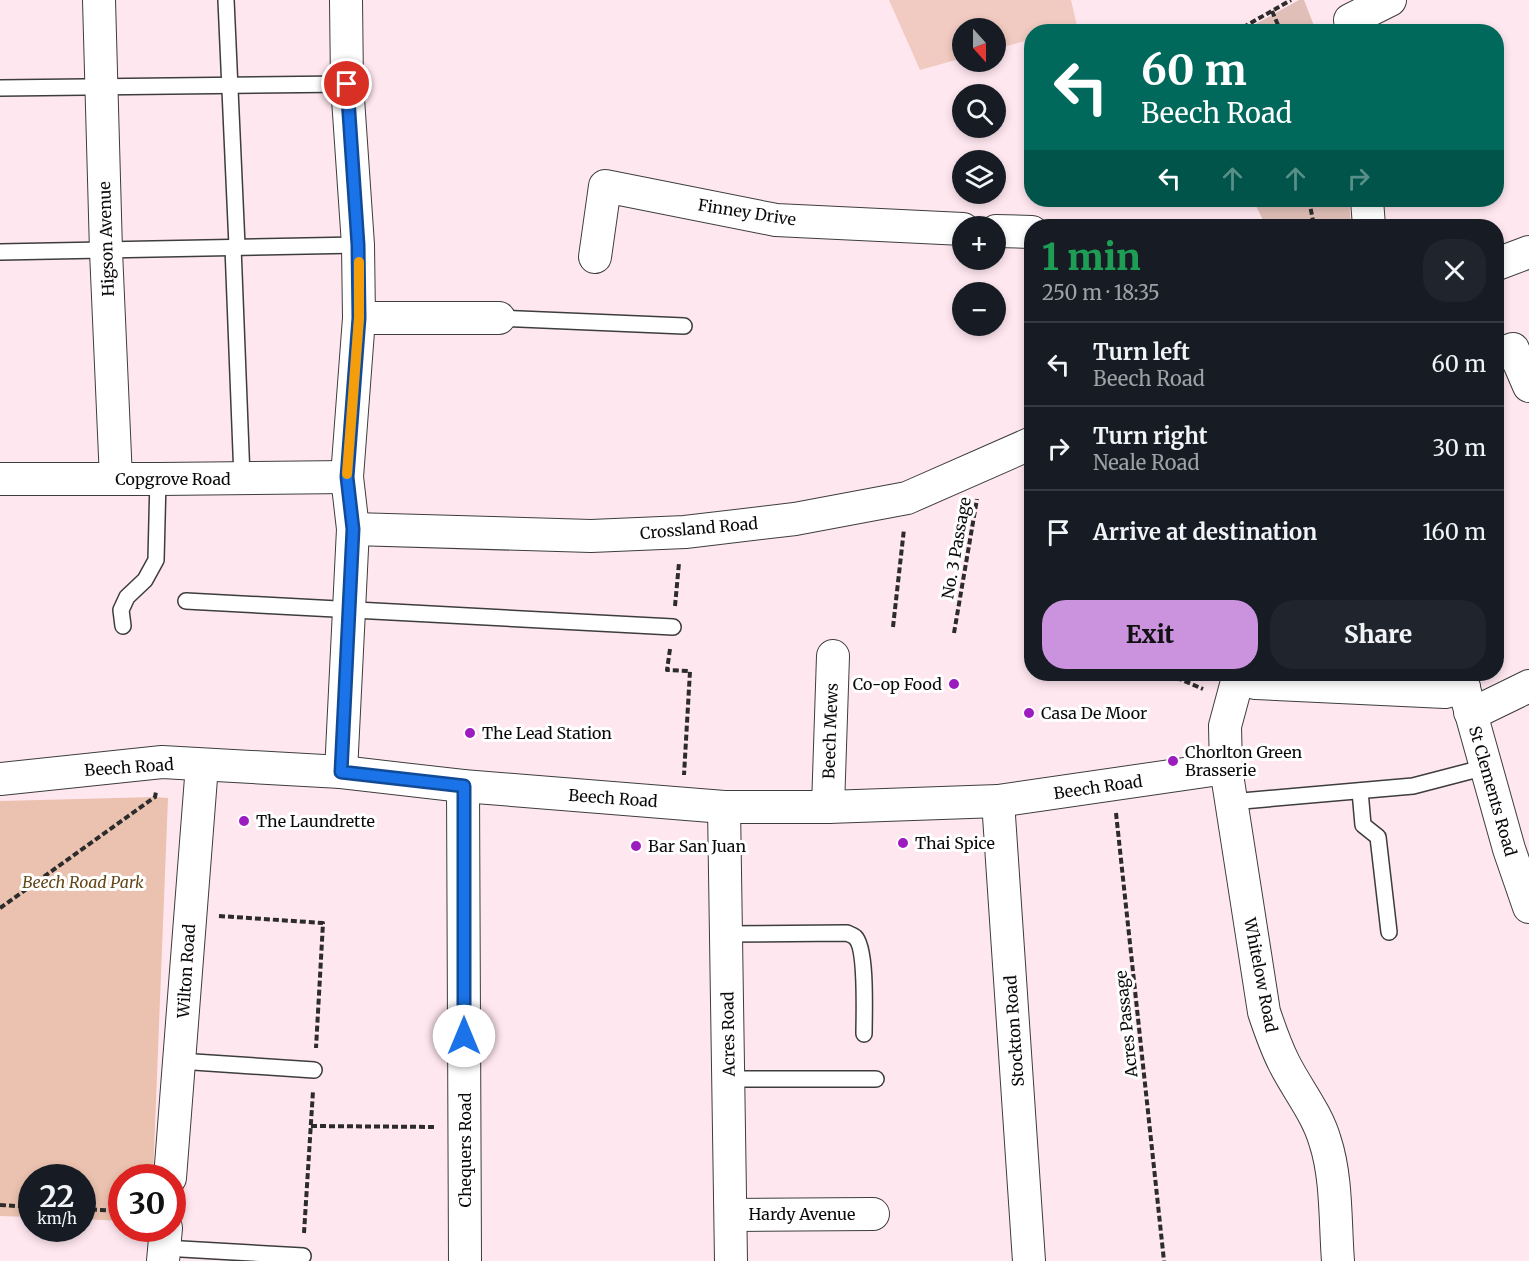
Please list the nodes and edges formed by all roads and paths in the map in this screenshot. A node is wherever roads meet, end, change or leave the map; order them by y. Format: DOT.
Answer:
graph roads {
  1 [pos="99,0"];
  2 [pos="226,0"];
  3 [pos="346,0"];
  4 [pos="1291,0"];
  5 [pos="1390,0"];
  6 [pos="1272,11"];
  7 [pos="1348,17"];
  8 [pos="1249,24"];
  9 [pos="1278,24"];
  10 [pos="347,84"];
  11 [pos="230,86"];
  12 [pos="101,87"];
  13 [pos="0,88"];
  14 [pos="952,228"];
  15 [pos="1006,231"];
  16 [pos="1024,232"];
  17 [pos="358,245"];
  18 [pos="235,246"];
  19 [pos="106,251"];
  20 [pos="0,252"];
  21 [pos="1529,252"];
  22 [pos="595,257"];
  23 [pos="1504,261"];
  24 [pos="359,318"];
  25 [pos="499,318"];
  26 [pos="684,326"];
  27 [pos="1504,353"];
  28 [pos="1529,386"];
  29 [pos="1024,447"];
  30 [pos="982,466"];
  31 [pos="347,477"];
  32 [pos="242,478"];
  33 [pos="0,479"];
  34 [pos="116,479"];
  35 [pos="158,479"];
  36 [pos="907,498"];
  37 [pos="353,529"];
  38 [pos="682,532"];
  39 [pos="186,601"];
  40 [pos="348,611"];
  41 [pos="123,626"];
  42 [pos="673,627"];
  43 [pos="893,627"];
  44 [pos="954,633"];
  45 [pos="833,656"];
  46 [pos="1216,681"];
  47 [pos="1236,684"];
  48 [pos="1529,686"];
  49 [pos="1465,691"];
  50 [pos="162,762"];
  51 [pos="202,765"];
  52 [pos="1485,767"];
  53 [pos="1226,768"];
  54 [pos="341,772"];
  55 [pos="0,779"];
  56 [pos="1113,785"];
  57 [pos="464,786"];
  58 [pos="1360,790"];
  59 [pos="998,801"];
  60 [pos="1231,802"];
  61 [pos="683,804"];
  62 [pos="724,807"];
  63 [pos="828,807"];
  64 [pos="1529,907"];
  65 [pos="0,908"];
  66 [pos="190,914"];
  67 [pos="1389,932"];
  68 [pos="726,934"];
  69 [pos="864,1034"];
  70 [pos="179,1061"];
  71 [pos="315,1070"];
  72 [pos="729,1079"];
  73 [pos="876,1079"];
  74 [pos="311,1126"];
  75 [pos="465,1127"];
  76 [pos="171,1164"];
  77 [pos="0,1205"];
  78 [pos="18,1206"];
  79 [pos="873,1214"];
  80 [pos="731,1215"];
  81 [pos="164,1246"];
  82 [pos="303,1256"];
  83 [pos="465,1261"];
  84 [pos="731,1261"];
  85 [pos="1029,1261"];
  86 [pos="1164,1261"];
  87 [pos="1338,1261"];
  1 -- 12 [label="street, Higson Avenue"];
  2 -- 11 [label="lane"];
  3 -- 10 [label="street"];
  4 -- 6 [label="path"];
  5 -- 7 [label="street"];
  6 -- 8 [label="path"];
  6 -- 9 [label="path"];
  10 -- 11 [label="lane"];
  10 -- 17 [label="street"];
  11 -- 12 [label="lane"];
  11 -- 18 [label="lane"];
  12 -- 13 [label="lane"];
  12 -- 19 [label="street, Higson Avenue"];
  14 -- 22 [label="street, Finney Drive"];
  15 -- 16 [label="street"];
  17 -- 18 [label="lane"];
  17 -- 24 [label="street"];
  18 -- 19 [label="lane"];
  18 -- 32 [label="lane"];
  19 -- 20 [label="lane"];
  19 -- 34 [label="street, Higson Avenue"];
  21 -- 23 [label="street"];
  24 -- 25 [label="street"];
  24 -- 31 [label="street"];
  25 -- 26 [label="lane"];
  27 -- 28 [label="street"];
  29 -- 30 [label="street, Crossland Road"];
  30 -- 36 [label="street, Crossland Road"];
  30 -- 44 [label="path, No. 3 Passage"];
  31 -- 32 [label="street, Copgrove Road"];
  31 -- 37 [label="street"];
  32 -- 35 [label="street, Copgrove Road"];
  33 -- 34 [label="street, Copgrove Road"];
  34 -- 35 [label="street, Copgrove Road"];
  35 -- 41 [label="lane"];
  36 -- 38 [label="street, Crossland Road"];
  36 -- 43 [label="path"];
  37 -- 38 [label="street, Crossland Road"];
  37 -- 40 [label="street"];
  38 -- 42 [label="path"];
  39 -- 40 [label="lane"];
  40 -- 42 [label="lane"];
  40 -- 54 [label="street"];
  42 -- 61 [label="path"];
  45 -- 63 [label="street, Beech Mews"];
  46 -- 47 [label="path"];
  47 -- 49 [label="street"];
  47 -- 53 [label="street, Whitelow Road"];
  48 -- 49 [label="street"];
  49 -- 52 [label="street, St Clements Road"];
  50 -- 51 [label="street, Beech Road"];
  50 -- 55 [label="street, Beech Road"];
  50 -- 65 [label="path"];
  51 -- 54 [label="street, Beech Road"];
  51 -- 66 [label="street, Wilton Road"];
  52 -- 58 [label="lane"];
  52 -- 64 [label="street, St Clements Road"];
  53 -- 56 [label="street, Beech Road"];
  53 -- 60 [label="street, Whitelow Road"];
  54 -- 57 [label="street, Beech Road"];
  56 -- 59 [label="street, Beech Road"];
  56 -- 86 [label="path, Acres Passage"];
  57 -- 61 [label="street, Beech Road"];
  57 -- 75 [label="street, Chequers Road"];
  58 -- 60 [label="lane"];
  58 -- 67 [label="lane"];
  59 -- 63 [label="street, Beech Road"];
  59 -- 85 [label="street, Stockton Road"];
  60 -- 87 [label="street, Whitelow Road"];
  61 -- 62 [label="street, Beech Road"];
  62 -- 63 [label="street, Beech Road"];
  62 -- 68 [label="street, Acres Road"];
  66 -- 70 [label="street, Wilton Road"];
  66 -- 71 [label="path"];
  68 -- 69 [label="lane"];
  68 -- 72 [label="street, Acres Road"];
  70 -- 71 [label="lane"];
  70 -- 76 [label="street, Wilton Road"];
  71 -- 74 [label="path"];
  72 -- 73 [label="lane"];
  72 -- 80 [label="street, Acres Road"];
  74 -- 75 [label="path"];
  74 -- 82 [label="path"];
  75 -- 83 [label="street, Chequers Road"];
  77 -- 78 [label="path"];
  79 -- 80 [label="street, Hardy Avenue"];
  80 -- 84 [label="street, Acres Road"];
  81 -- 82 [label="lane"];
}
